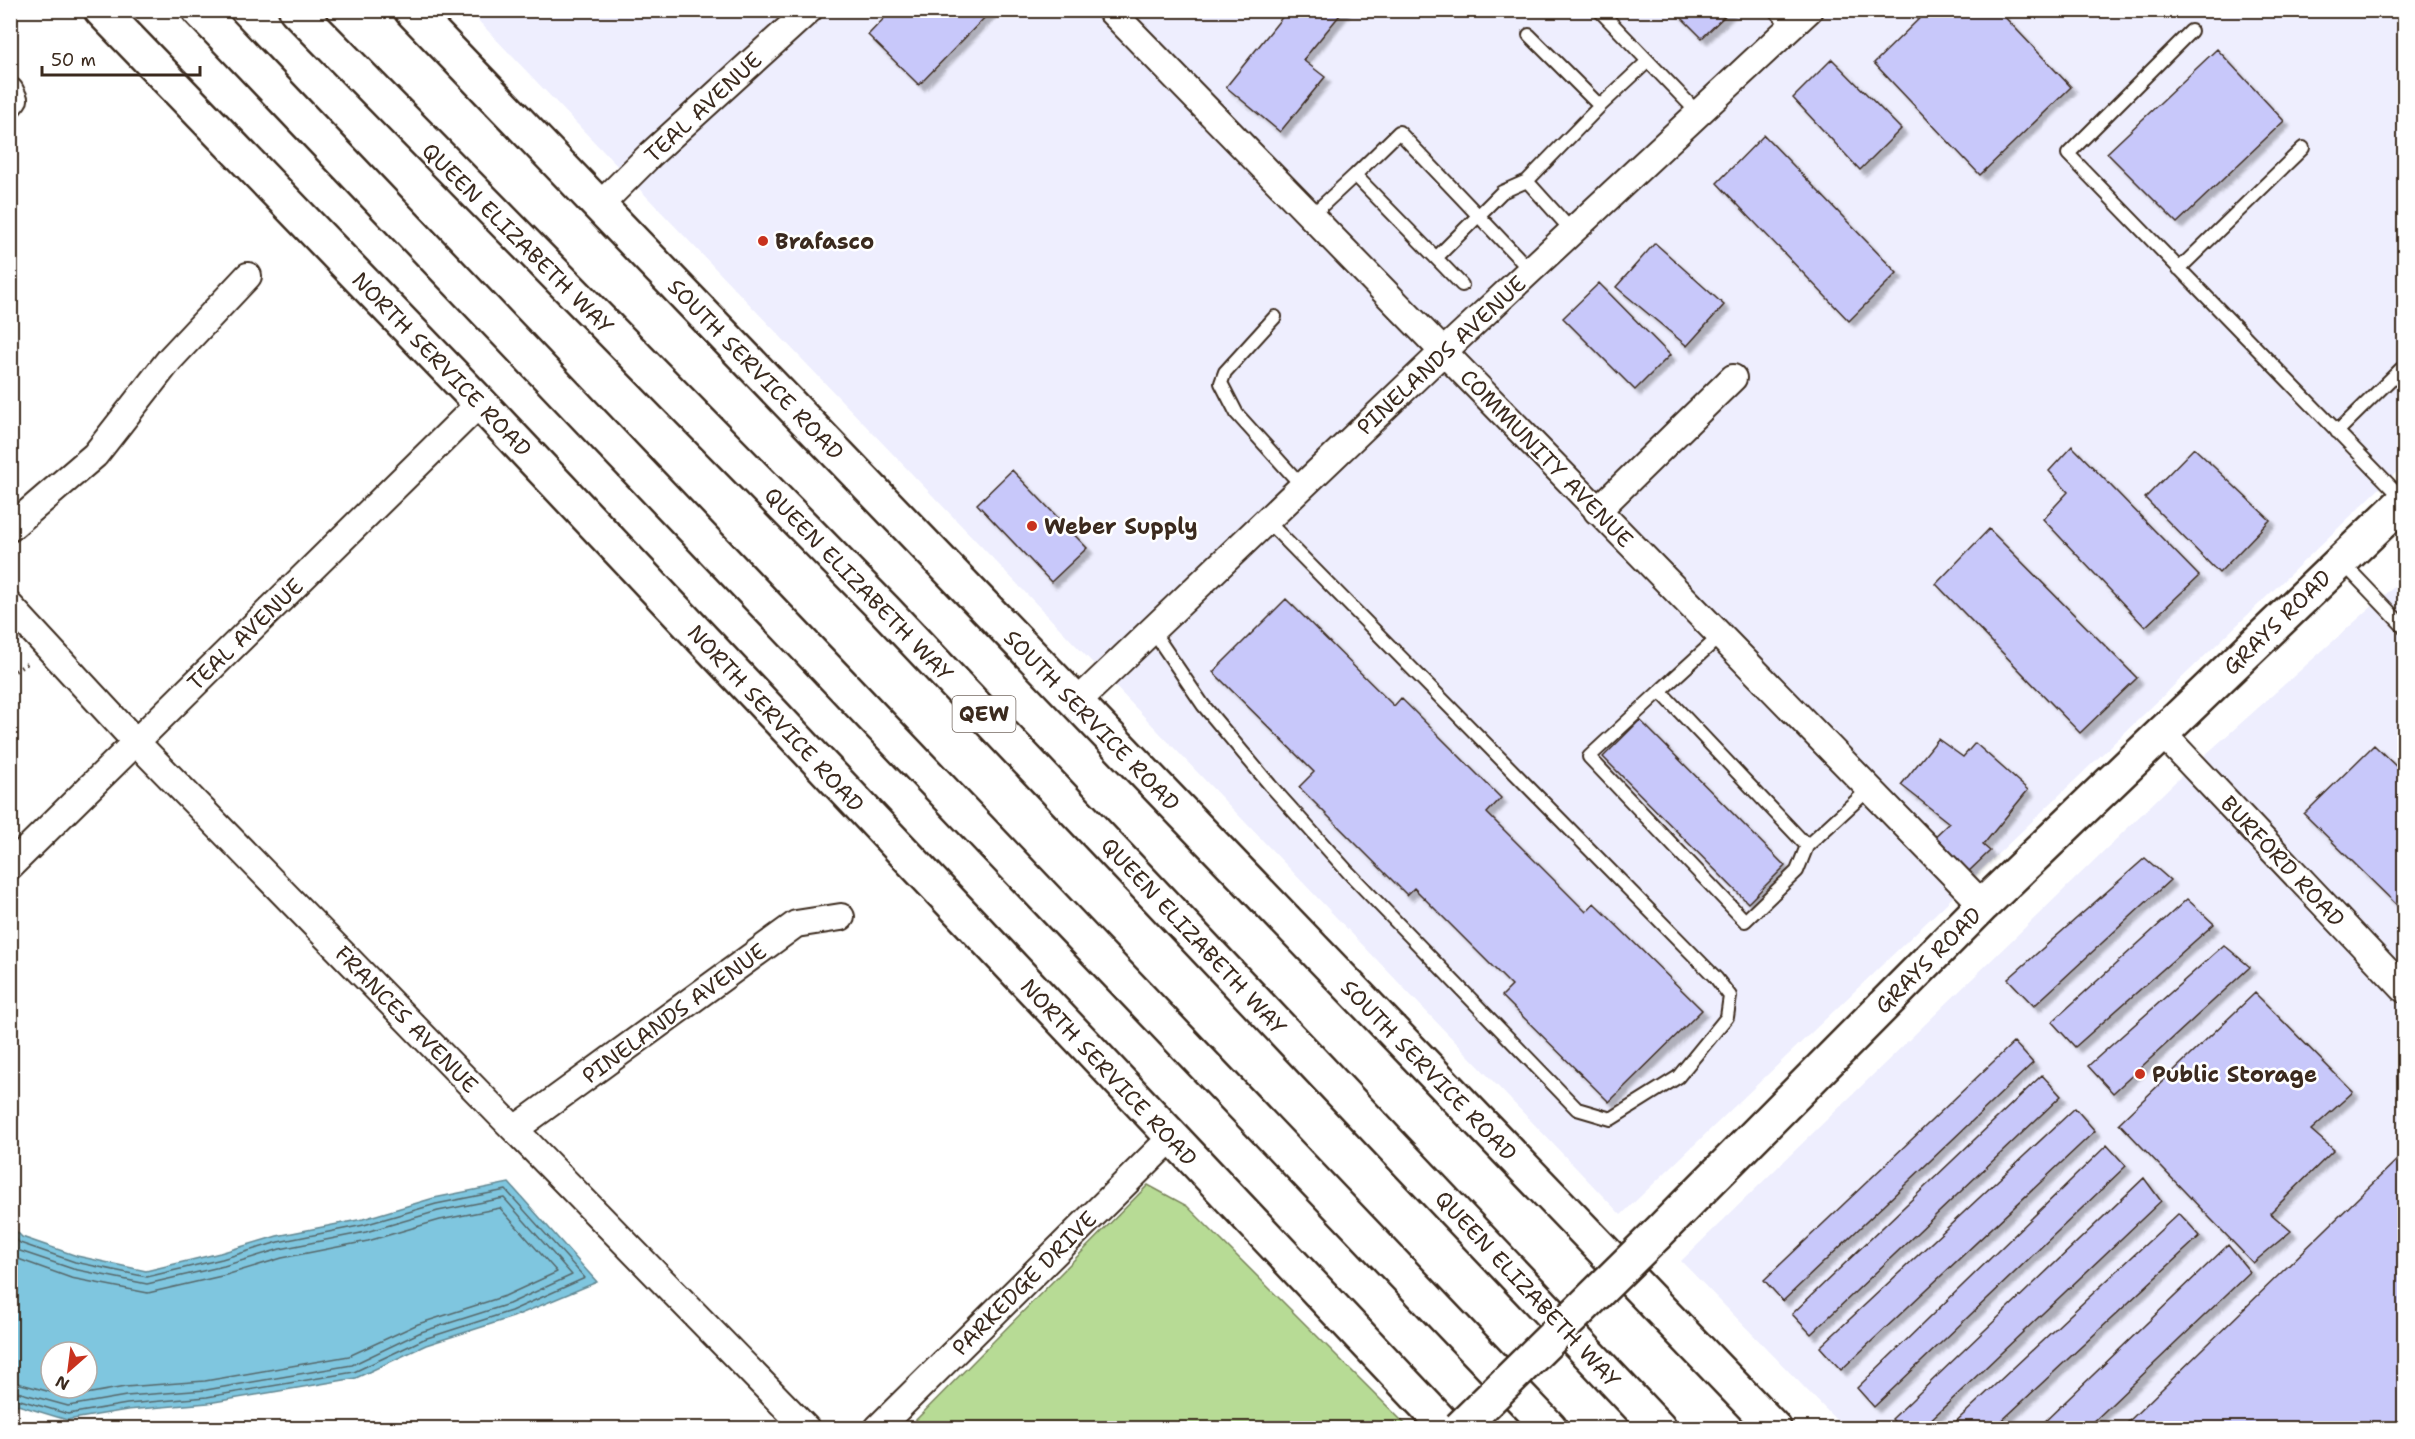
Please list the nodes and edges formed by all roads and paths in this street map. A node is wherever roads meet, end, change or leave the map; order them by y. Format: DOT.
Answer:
graph roads {
  1 [pos="101,10"];
  2 [pos="199,10"];
  3 [pos="296,10"];
  4 [pos="411,10"];
  5 [pos="809,10"];
  6 [pos="1110,10"];
  7 [pos="1599,10"];
  8 [pos="1791,16"];
  9 [pos="2191,31"];
  10 [pos="1529,35"];
  11 [pos="1648,61"];
  12 [pos="10,91"];
  13 [pos="10,104"];
  14 [pos="1600,106"];
  15 [pos="1698,113"];
  16 [pos="2303,148"];
  17 [pos="1355,175"];
  18 [pos="1527,181"];
  19 [pos="599,206"];
  20 [pos="1479,215"];
  21 [pos="1311,216"];
  22 [pos="1572,231"];
  23 [pos="1436,258"];
  24 [pos="2179,269"];
  25 [pos="1530,270"];
  26 [pos="248,276"];
  27 [pos="1462,285"];
  28 [pos="1275,317"];
  29 [pos="1444,351"];
  30 [pos="2401,369"];
  31 [pos="1733,378"];
  32 [pos="480,403"];
  33 [pos="2337,432"];
  34 [pos="1302,486"];
  35 [pos="2404,501"];
  36 [pos="1597,511"];
  37 [pos="1266,520"];
  38 [pos="10,528"];
  39 [pos="2341,561"];
  40 [pos="10,606"];
  41 [pos="2404,627"];
  42 [pos="1152,630"];
  43 [pos="1720,636"];
  44 [pos="1660,691"];
  45 [pos="1076,703"];
  46 [pos="2162,733"];
  47 [pos="135,741"];
  48 [pos="1869,789"];
  49 [pos="1807,846"];
  50 [pos="10,866"];
  51 [pos="1983,905"];
  52 [pos="841,917"];
  53 [pos="2404,989"];
  54 [pos="515,1129"];
  55 [pos="1171,1138"];
  56 [pos="806,1428"];
  57 [pos="878,1428"];
  58 [pos="1447,1428"];
  59 [pos="1460,1428"];
  60 [pos="1550,1428"];
  61 [pos="1659,1428"];
  62 [pos="1774,1428"];
  1 -- 32 [label="main road, NORTH SERVICE ROAD"];
  2 -- 60 [label="main road"];
  3 -- 61 [label="main road, QUEEN ELIZABETH WAY / QEW"];
  4 -- 19 [label="main road, SOUTH SERVICE ROAD"];
  5 -- 19 [label="street, TEAL AVENUE"];
  6 -- 21 [label="street, COMMUNITY AVENUE"];
  7 -- 11 [label="lane"];
  8 -- 15 [label="street, PINELANDS AVENUE"];
  9 -- 24 [label="lane"];
  10 -- 14 [label="lane"];
  11 -- 14 [label="lane"];
  11 -- 15 [label="lane"];
  12 -- 13 [label="street"];
  14 -- 18 [label="lane"];
  15 -- 22 [label="street, PINELANDS AVENUE"];
  16 -- 24 [label="lane"];
  17 -- 20 [label="lane"];
  17 -- 21 [label="lane"];
  17 -- 23 [label="lane"];
  18 -- 20 [label="lane"];
  18 -- 22 [label="lane"];
  19 -- 45 [label="main road, SOUTH SERVICE ROAD"];
  20 -- 23 [label="lane"];
  20 -- 25 [label="lane"];
  21 -- 29 [label="street, COMMUNITY AVENUE"];
  22 -- 25 [label="street, PINELANDS AVENUE"];
  23 -- 27 [label="lane"];
  24 -- 33 [label="lane"];
  25 -- 29 [label="street, PINELANDS AVENUE"];
  26 -- 38 [label="street"];
  28 -- 34 [label="lane"];
  29 -- 34 [label="street, PINELANDS AVENUE"];
  29 -- 36 [label="street, COMMUNITY AVENUE"];
  30 -- 33 [label="lane"];
  31 -- 36 [label="street"];
  32 -- 47 [label="street, TEAL AVENUE"];
  32 -- 55 [label="main road, NORTH SERVICE ROAD"];
  33 -- 35 [label="lane"];
  34 -- 37 [label="street, PINELANDS AVENUE"];
  35 -- 39 [label="main road, GRAYS ROAD"];
  36 -- 43 [label="street, COMMUNITY AVENUE"];
  37 -- 42 [label="street, PINELANDS AVENUE"];
  37 -- 42 [label="lane"];
  39 -- 41 [label="lane"];
  39 -- 46 [label="main road, GRAYS ROAD"];
  40 -- 47 [label="street, FRANCES AVENUE"];
  42 -- 45 [label="street, PINELANDS AVENUE"];
  43 -- 44 [label="lane"];
  43 -- 48 [label="street, COMMUNITY AVENUE"];
  44 -- 49 [label="lane"];
  44 -- 49 [label="lane"];
  45 -- 62 [label="main road, SOUTH SERVICE ROAD"];
  46 -- 51 [label="main road, GRAYS ROAD"];
  46 -- 53 [label="street, BURFORD ROAD"];
  47 -- 50 [label="street, TEAL AVENUE"];
  47 -- 54 [label="street, FRANCES AVENUE"];
  48 -- 49 [label="lane"];
  48 -- 51 [label="street, COMMUNITY AVENUE"];
  51 -- 59 [label="main road, GRAYS ROAD, bridge"];
  52 -- 54 [label="street, PINELANDS AVENUE"];
  54 -- 56 [label="street, FRANCES AVENUE"];
  55 -- 57 [label="street, PARKEDGE DRIVE"];
  55 -- 58 [label="main road, NORTH SERVICE ROAD"];
}
